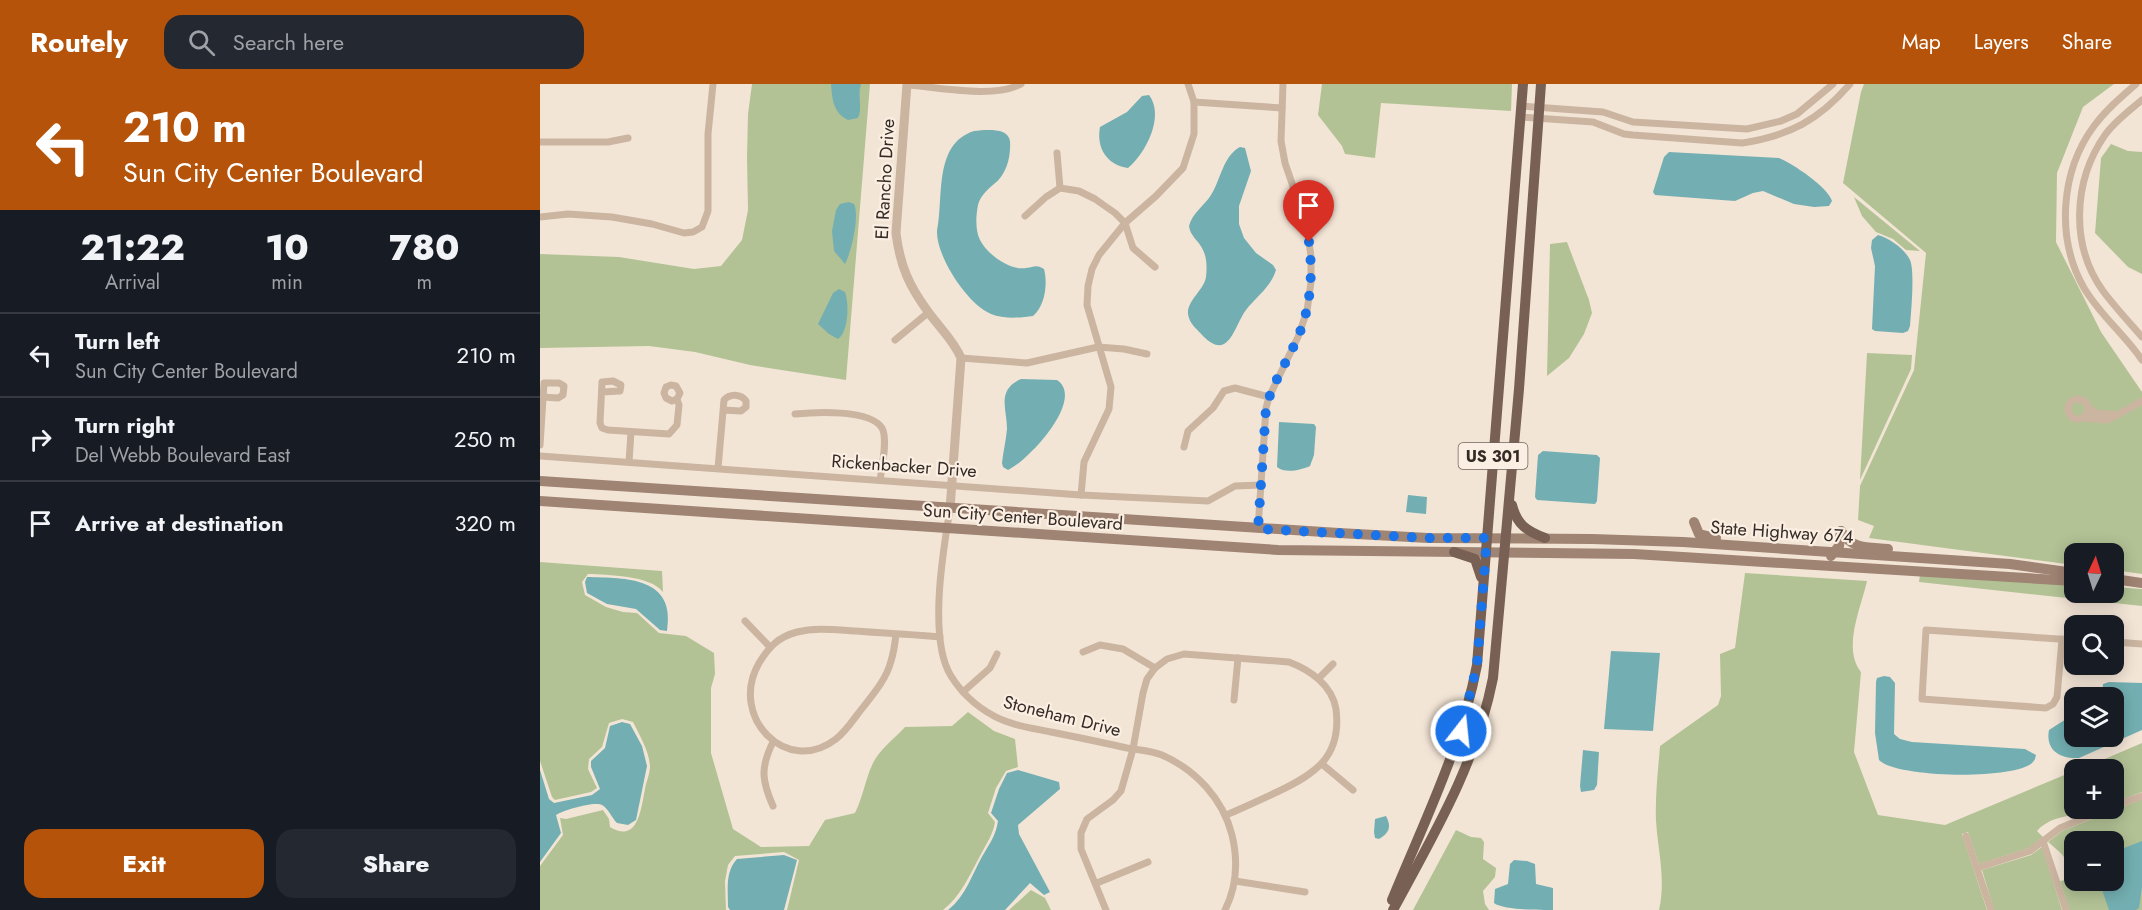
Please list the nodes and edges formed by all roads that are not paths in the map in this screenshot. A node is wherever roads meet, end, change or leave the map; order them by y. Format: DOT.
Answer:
graph roads {
  1 [pos="713,84"];
  2 [pos="907,84"];
  3 [pos="1021,84"];
  4 [pos="1188,84"];
  5 [pos="1283,84"];
  6 [pos="1523,84"];
  7 [pos="1541,84"];
  8 [pos="1833,84"];
  9 [pos="1850,84"];
  10 [pos="2136,84"];
  11 [pos="2142,100"];
  12 [pos="1194,102"];
  13 [pos="1282,108"];
  14 [pos="1521,111"];
  15 [pos="1539,113"];
  16 [pos="628,138"];
  17 [pos="540,142"];
  18 [pos="1057,153"];
  19 [pos="1060,188"];
  20 [pos="1025,216"];
  21 [pos="540,217"];
  22 [pos="1125,223"];
  23 [pos="1155,267"];
  24 [pos="929,312"];
  25 [pos="2142,337"];
  26 [pos="895,340"];
  27 [pos="1098,347"];
  28 [pos="1147,354"];
  29 [pos="961,358"];
  30 [pos="2142,359"];
  31 [pos="602,392"];
  32 [pos="543,397"];
  33 [pos="1269,397"];
  34 [pos="677,399"];
  35 [pos="2142,401"];
  36 [pos="2088,407"];
  37 [pos="723,410"];
  38 [pos="795,414"];
  39 [pos="2117,416"];
  40 [pos="2082,418"];
  41 [pos="631,432"];
  42 [pos="540,445"];
  43 [pos="1184,447"];
  44 [pos="540,456"];
  45 [pos="629,462"];
  46 [pos="718,468"];
  47 [pos="880,480"];
  48 [pos="540,481"];
  49 [pos="588,484"];
  50 [pos="953,484"];
  51 [pos="1261,485"];
  52 [pos="540,487"];
  53 [pos="1081,495"];
  54 [pos="1510,497"];
  55 [pos="540,501"];
  56 [pos="950,509"];
  57 [pos="947,529"];
  58 [pos="1258,529"];
  59 [pos="1841,531"];
  60 [pos="1487,538"];
  61 [pos="1506,538"];
  62 [pos="1545,538"];
  63 [pos="1150,542"];
  64 [pos="1680,542"];
  65 [pos="1778,548"];
  66 [pos="1486,551"];
  67 [pos="1822,551"];
  68 [pos="1454,552"];
  69 [pos="1505,552"];
  70 [pos="1834,552"];
  71 [pos="1720,558"];
  72 [pos="1941,560"];
  73 [pos="2064,572"];
  74 [pos="2064,580"];
  75 [pos="2124,581"];
  76 [pos="2124,584"];
  77 [pos="2142,584"];
  78 [pos="1484,587"];
  79 [pos="745,621"];
  80 [pos="896,634"];
  81 [pos="939,637"];
  82 [pos="2062,639"];
  83 [pos="2124,643"];
  84 [pos="2142,644"];
  85 [pos="769,646"];
  86 [pos="1083,652"];
  87 [pos="997,654"];
  88 [pos="1238,658"];
  89 [pos="1333,664"];
  90 [pos="1155,668"];
  91 [pos="1319,678"];
  92 [pos="963,692"];
  93 [pos="1234,700"];
  94 [pos="773,742"];
  95 [pos="1133,749"];
  96 [pos="1322,764"];
  97 [pos="1353,790"];
  98 [pos="2142,796"];
  99 [pos="2124,803"];
  100 [pos="774,806"];
  101 [pos="1226,815"];
  102 [pos="2082,819"];
  103 [pos="1966,836"];
  104 [pos="2043,841"];
  105 [pos="1148,862"];
  106 [pos="1977,868"];
  107 [pos="1235,881"];
  108 [pos="1096,883"];
  109 [pos="1305,892"];
  110 [pos="1107,910"];
  111 [pos="1224,910"];
  112 [pos="1388,910"];
  113 [pos="1394,910"];
  114 [pos="1991,910"];
  115 [pos="2066,910"];
  1 -- 21 [label="street"];
  2 -- 3 [label="street"];
  2 -- 24 [label="street, El Rancho Drive"];
  4 -- 12 [label="street"];
  5 -- 13 [label="street"];
  6 -- 14 [label="main road, US 301"];
  7 -- 15 [label="main road, US 301"];
  8 -- 15 [label="street"];
  9 -- 15 [label="street"];
  10 -- 30 [label="street"];
  11 -- 25 [label="street"];
  12 -- 13 [label="street"];
  12 -- 22 [label="street"];
  13 -- 33 [label="street"];
  14 -- 15 [label="street"];
  14 -- 15 [label="street"];
  14 -- 60 [label="main road, US 301"];
  15 -- 54 [label="main road, US 301"];
  16 -- 17 [label="street"];
  18 -- 19 [label="street"];
  19 -- 20 [label="street"];
  19 -- 22 [label="street"];
  22 -- 23 [label="street"];
  22 -- 27 [label="street"];
  24 -- 26 [label="street"];
  24 -- 29 [label="street, El Rancho Drive"];
  27 -- 28 [label="street"];
  27 -- 29 [label="street"];
  27 -- 53 [label="street"];
  29 -- 50 [label="street"];
  31 -- 41 [label="street"];
  32 -- 42 [label="street"];
  33 -- 43 [label="street"];
  33 -- 51 [label="street"];
  34 -- 41 [label="street"];
  35 -- 39 [label="street"];
  36 -- 39 [label="street"];
  36 -- 40 [label="street"];
  36 -- 40 [label="street"];
  37 -- 46 [label="street"];
  38 -- 47 [label="street"];
  39 -- 40 [label="street"];
  41 -- 45 [label="street"];
  44 -- 45 [label="street, Rickenbacker Drive"];
  45 -- 46 [label="street, Rickenbacker Drive"];
  46 -- 47 [label="street, Rickenbacker Drive"];
  47 -- 50 [label="street, Rickenbacker Drive"];
  48 -- 49 [label="main road, Sun City Center Boulevard"];
  49 -- 52 [label="main road"];
  49 -- 56 [label="main road, Sun City Center Boulevard"];
  50 -- 53 [label="street, Rickenbacker Drive"];
  50 -- 56 [label="street"];
  51 -- 53 [label="street, Rickenbacker Drive"];
  51 -- 58 [label="street"];
  54 -- 61 [label="main road, US 301"];
  54 -- 62 [label="main road"];
  55 -- 57 [label="main road, Sun City Center Boulevard"];
  56 -- 57 [label="street, Stoneham Drive"];
  56 -- 58 [label="main road, Sun City Center Boulevard"];
  57 -- 63 [label="main road, Sun City Center Boulevard"];
  57 -- 81 [label="street, Stoneham Drive"];
  58 -- 60 [label="main road, Sun City Center Boulevard"];
  58 -- 63 [label="main road"];
  59 -- 67 [label="main road"];
  59 -- 70 [label="main road"];
  59 -- 72 [label="main road"];
  60 -- 61 [label="main road, State Highway 674"];
  60 -- 66 [label="main road, US 301"];
  61 -- 62 [label="main road, State Highway 674"];
  61 -- 69 [label="main road, US 301"];
  62 -- 64 [label="main road, State Highway 674"];
  63 -- 68 [label="main road, Sun City Center Boulevard"];
  64 -- 65 [label="main road, State Highway 674"];
  64 -- 65 [label="main road"];
  65 -- 67 [label="main road, State Highway 674"];
  66 -- 68 [label="main road, Sun City Center Boulevard"];
  66 -- 69 [label="main road, Sun City Center Boulevard"];
  66 -- 78 [label="main road, US 301"];
  67 -- 70 [label="main road, State Highway 674"];
  68 -- 78 [label="main road"];
  69 -- 71 [label="main road, State Highway 674"];
  69 -- 113 [label="main road, US 301"];
  70 -- 71 [label="main road"];
  70 -- 72 [label="main road, State Highway 674"];
  71 -- 74 [label="main road, State Highway 674"];
  72 -- 73 [label="main road, State Highway 674"];
  75 -- 77 [label="main road"];
  76 -- 77 [label="main road"];
  78 -- 112 [label="main road, US 301"];
  79 -- 85 [label="street"];
  80 -- 81 [label="street"];
  80 -- 85 [label="street"];
  80 -- 94 [label="street"];
  81 -- 92 [label="street, Stoneham Drive"];
  82 -- 82 [label="street"];
  83 -- 84 [label="street"];
  85 -- 94 [label="street"];
  86 -- 90 [label="street"];
  87 -- 92 [label="street"];
  88 -- 90 [label="street"];
  88 -- 91 [label="street"];
  88 -- 93 [label="street"];
  89 -- 91 [label="street"];
  90 -- 95 [label="street"];
  91 -- 96 [label="street"];
  92 -- 95 [label="street, Stoneham Drive"];
  94 -- 100 [label="street"];
  95 -- 101 [label="street, Stoneham Drive"];
  95 -- 108 [label="street"];
  96 -- 97 [label="street"];
  96 -- 101 [label="street"];
  98 -- 99 [label="street"];
  101 -- 107 [label="street, Stoneham Drive"];
  102 -- 104 [label="street"];
  103 -- 106 [label="street"];
  104 -- 106 [label="street"];
  104 -- 115 [label="street"];
  105 -- 108 [label="street"];
  106 -- 114 [label="street"];
  107 -- 109 [label="street"];
  107 -- 111 [label="street, Stoneham Drive"];
  108 -- 110 [label="street"];
}
